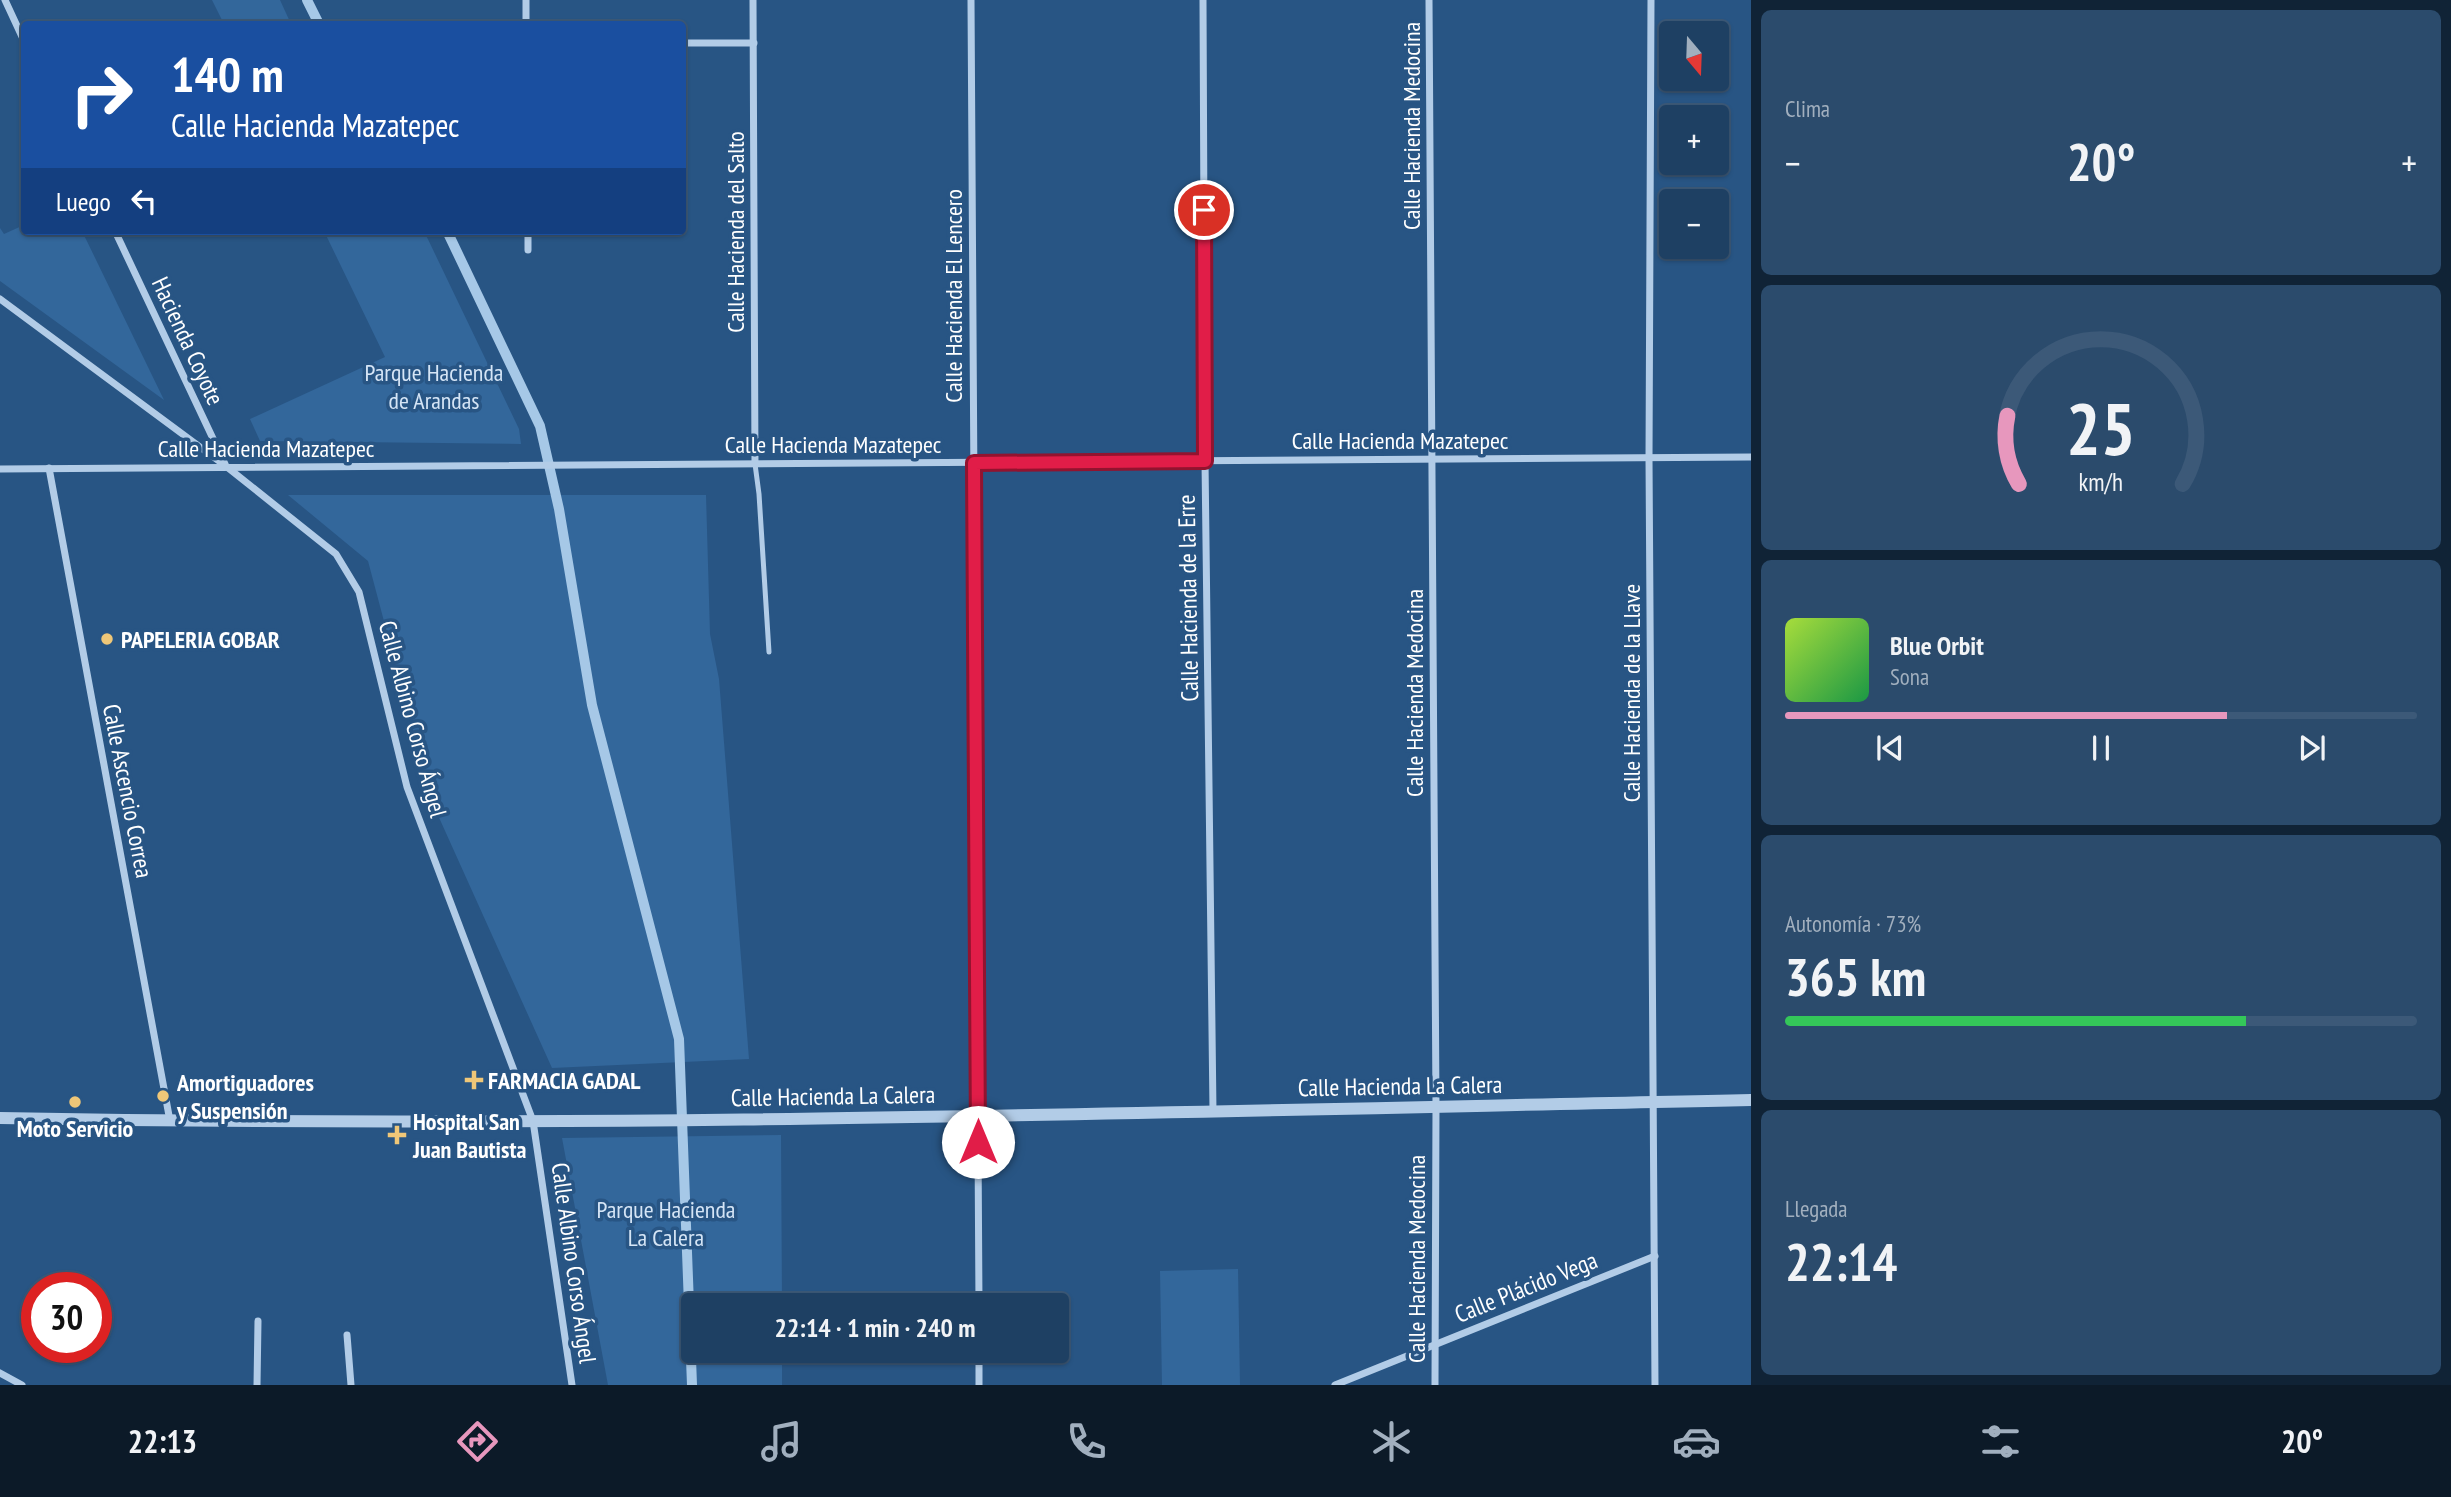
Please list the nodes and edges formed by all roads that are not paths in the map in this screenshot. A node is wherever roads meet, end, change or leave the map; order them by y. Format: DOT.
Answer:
graph roads {
  1 [pos="5,0"];
  2 [pos="526,0"];
  3 [pos="752,0"];
  4 [pos="971,0"];
  5 [pos="1203,0"];
  6 [pos="1429,0"];
  7 [pos="1651,0"];
  8 [pos="526,21"];
  9 [pos="21,35"];
  10 [pos="686,43"];
  11 [pos="754,43"];
  12 [pos="117,235"];
  13 [pos="528,235"];
  14 [pos="528,250"];
  15 [pos="0,299"];
  16 [pos="1751,457"];
  17 [pos="1649,458"];
  18 [pos="1431,459"];
  19 [pos="1205,461"];
  20 [pos="974,463"];
  21 [pos="755,464"];
  22 [pos="227,467"];
  23 [pos="49,468"];
  24 [pos="0,469"];
  25 [pos="769,652"];
  26 [pos="1751,1100"];
  27 [pos="1653,1102"];
  28 [pos="1436,1106"];
  29 [pos="1213,1111"];
  30 [pos="978,1115"];
  31 [pos="0,1118"];
  32 [pos="170,1121"];
  33 [pos="533,1121"];
  34 [pos="1655,1256"];
  35 [pos="979,1293"];
  36 [pos="258,1321"];
  37 [pos="347,1335"];
  38 [pos="1434,1345"];
  39 [pos="979,1363"];
  40 [pos="0,1373"];
  41 [pos="22,1385"];
  42 [pos="257,1385"];
  43 [pos="351,1385"];
  44 [pos="572,1385"];
  45 [pos="979,1385"];
  46 [pos="1335,1385"];
  47 [pos="1435,1385"];
  48 [pos="1655,1385"];
  1 -- 9 [label="street"];
  2 -- 8 [label="street"];
  3 -- 11 [label="street, Calle Hacienda del Salto"];
  4 -- 20 [label="street, Calle Hacienda El Lencero"];
  5 -- 19 [label="street, Calle Hacienda de la Erre"];
  6 -- 18 [label="street, Calle Hacienda Medocina"];
  7 -- 17 [label="street, Calle Hacienda de la Llave"];
  10 -- 11 [label="street"];
  11 -- 21 [label="street, Calle Hacienda del Salto"];
  12 -- 22 [label="street, Hacienda Coyote"];
  13 -- 14 [label="street"];
  15 -- 22 [label="street, Calle Albino Corso Ángel"];
  16 -- 17 [label="street, Calle Hacienda Mazatepec"];
  17 -- 18 [label="street, Calle Hacienda Mazatepec"];
  17 -- 27 [label="street, Calle Hacienda de la Llave"];
  18 -- 19 [label="street, Calle Hacienda Mazatepec"];
  18 -- 28 [label="street, Calle Hacienda Medocina"];
  19 -- 20 [label="street, Calle Hacienda Mazatepec"];
  19 -- 29 [label="street, Calle Hacienda de la Erre"];
  20 -- 21 [label="street, Calle Hacienda Mazatepec"];
  20 -- 30 [label="street, Calle Hacienda El Lencero"];
  21 -- 22 [label="street, Calle Hacienda Mazatepec"];
  21 -- 25 [label="lane"];
  22 -- 23 [label="street, Calle Hacienda Mazatepec"];
  22 -- 33 [label="street, Calle Albino Corso Ángel"];
  23 -- 24 [label="street, Calle Hacienda Mazatepec"];
  23 -- 32 [label="street, Calle Ascencio Correa"];
  26 -- 27 [label="street, Calle Hacienda La Calera"];
  27 -- 28 [label="street, Calle Hacienda La Calera"];
  27 -- 34 [label="street, Calle Hacienda de la Llave"];
  28 -- 29 [label="street, Calle Hacienda La Calera"];
  28 -- 38 [label="street, Calle Hacienda Medocina"];
  29 -- 30 [label="street, Calle Hacienda La Calera"];
  30 -- 33 [label="street, Calle Hacienda La Calera"];
  30 -- 35 [label="street, Calle Hacienda El Lencero"];
  31 -- 32 [label="street, Calle Hacienda La Calera"];
  32 -- 33 [label="street, Calle Hacienda La Calera"];
  33 -- 44 [label="street, Calle Albino Corso Ángel"];
  34 -- 38 [label="street, Calle Plácido Vega"];
  34 -- 48 [label="street, Calle Hacienda de la Llave"];
  36 -- 42 [label="street"];
  37 -- 43 [label="street"];
  38 -- 46 [label="street, Calle Plácido Vega"];
  38 -- 47 [label="street, Calle Hacienda Medocina"];
  39 -- 45 [label="street"];
  40 -- 41 [label="street"];
}
